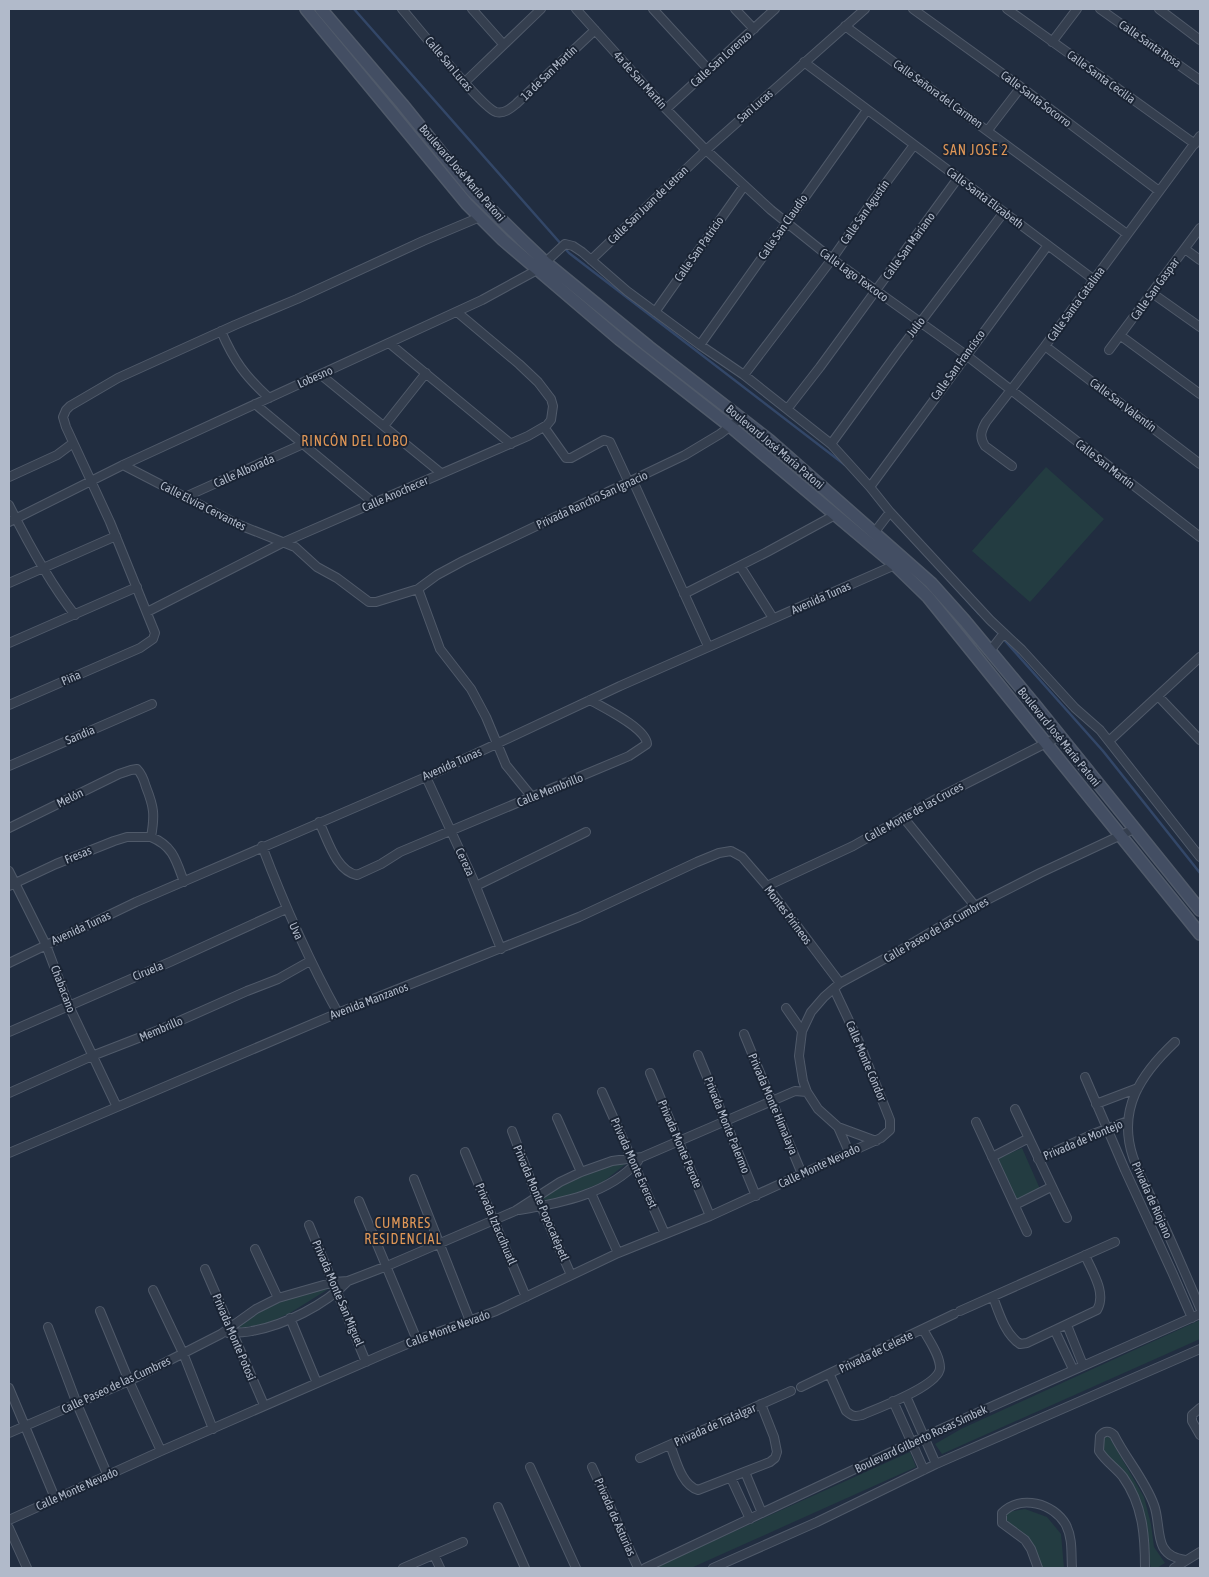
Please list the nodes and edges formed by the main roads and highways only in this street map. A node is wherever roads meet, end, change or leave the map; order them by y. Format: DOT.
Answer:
graph roads {
  1 [pos="306,9"];
  2 [pos="320,9"];
  3 [pos="541,266"];
  4 [pos="779,450"];
  5 [pos="770,460"];
  6 [pos="1200,910"];
  7 [pos="1200,934"];
  1 -- 3 [label="main road, Boulevard José María Patoni"];
  2 -- 3 [label="main road, Boulevard José María Patoni"];
  3 -- 4 [label="main road, Boulevard José María Patoni"];
  3 -- 5 [label="main road, Boulevard José María Patoni"];
  4 -- 5 [label="main road"];
  4 -- 6 [label="main road, Boulevard José María Patoni"];
  5 -- 7 [label="main road, Boulevard José María Patoni"];
}
